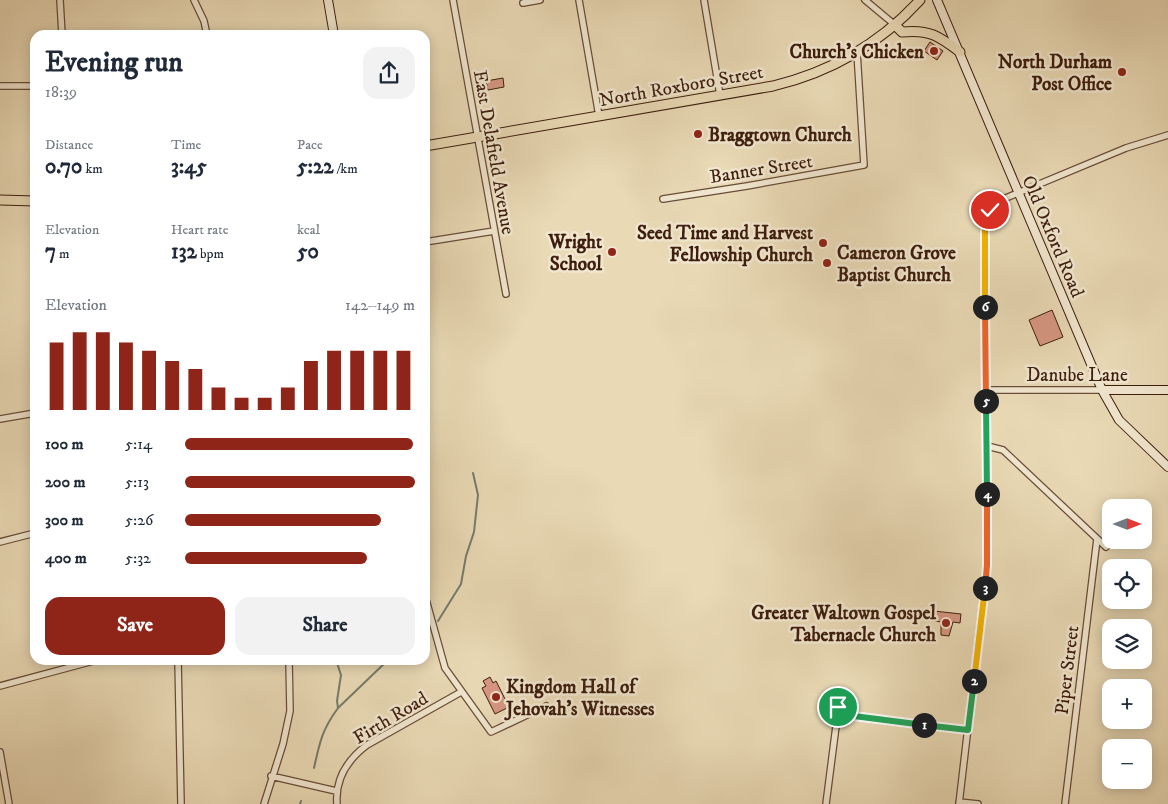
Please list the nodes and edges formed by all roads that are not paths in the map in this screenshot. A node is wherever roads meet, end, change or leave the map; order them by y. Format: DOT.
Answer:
graph roads {
  1 [pos="60,0"];
  2 [pos="194,0"];
  3 [pos="328,0"];
  4 [pos="453,0"];
  5 [pos="540,0"];
  6 [pos="579,0"];
  7 [pos="704,0"];
  8 [pos="865,0"];
  9 [pos="920,0"];
  10 [pos="937,0"];
  11 [pos="523,3"];
  12 [pos="895,25"];
  13 [pos="62,30"];
  14 [pos="206,30"];
  15 [pos="333,30"];
  16 [pos="857,52"];
  17 [pos="960,52"];
  18 [pos="0,86"];
  19 [pos="30,86"];
  20 [pos="720,95"];
  21 [pos="599,116"];
  22 [pos="1168,135"];
  23 [pos="476,137"];
  24 [pos="430,145"];
  25 [pos="1018,193"];
  26 [pos="663,198"];
  27 [pos="0,200"];
  28 [pos="30,201"];
  29 [pos="494,231"];
  30 [pos="430,241"];
  31 [pos="506,294"];
  32 [pos="986,390"];
  33 [pos="1102,390"];
  34 [pos="1168,390"];
  35 [pos="30,414"];
  36 [pos="0,418"];
  37 [pos="987,446"];
  38 [pos="1168,467"];
  39 [pos="30,534"];
  40 [pos="1097,539"];
  41 [pos="0,542"];
  42 [pos="1102,543"];
  43 [pos="430,615"];
  44 [pos="78,665"];
  45 [pos="178,665"];
  46 [pos="289,665"];
  47 [pos="0,686"];
  48 [pos="461,692"];
  49 [pos="839,703"];
  50 [pos="546,706"];
  51 [pos="838,714"];
  52 [pos="968,730"];
  53 [pos="0,752"];
  54 [pos="271,776"];
  55 [pos="3,788"];
  56 [pos="336,791"];
  57 [pos="959,803"];
  58 [pos="9,804"];
  59 [pos="181,804"];
  60 [pos="264,804"];
  61 [pos="337,804"];
  62 [pos="826,804"];
  63 [pos="978,804"];
  64 [pos="1065,804"];
  1 -- 13 [label="street"];
  2 -- 14 [label="street"];
  3 -- 15 [label="street"];
  4 -- 23 [label="street, East Delafield Avenue"];
  5 -- 11 [label="street"];
  6 -- 21 [label="street"];
  7 -- 20 [label="street"];
  8 -- 12 [label="street"];
  9 -- 12 [label="main road, North Roxboro Street"];
  10 -- 17 [label="street, Old Oxford Road"];
  12 -- 16 [label="main road, North Roxboro Street"];
  12 -- 17 [label="main road"];
  16 -- 20 [label="main road, North Roxboro Street"];
  16 -- 26 [label="street, Banner Street"];
  17 -- 25 [label="street, Old Oxford Road"];
  18 -- 19 [label="street"];
  20 -- 21 [label="main road, North Roxboro Street"];
  21 -- 23 [label="main road, North Roxboro Street"];
  22 -- 25 [label="street"];
  23 -- 24 [label="main road, North Roxboro Street"];
  23 -- 29 [label="street, East Delafield Avenue"];
  25 -- 32 [label="street"];
  25 -- 33 [label="street, Old Oxford Road"];
  27 -- 28 [label="main road"];
  29 -- 30 [label="street"];
  29 -- 31 [label="street, East Delafield Avenue"];
  32 -- 33 [label="street, Danube Lane"];
  32 -- 37 [label="street"];
  33 -- 34 [label="street, Danube Lane"];
  33 -- 38 [label="street, Old Oxford Road"];
  35 -- 36 [label="street"];
  37 -- 40 [label="street"];
  37 -- 52 [label="street"];
  39 -- 41 [label="street"];
  40 -- 42 [label="street"];
  40 -- 64 [label="street, Piper Street"];
  43 -- 48 [label="street"];
  44 -- 47 [label="street"];
  45 -- 59 [label="street"];
  46 -- 54 [label="street"];
  48 -- 50 [label="street"];
  48 -- 56 [label="street, Firth Road"];
  49 -- 51 [label="street"];
  51 -- 52 [label="street"];
  51 -- 62 [label="street"];
  52 -- 57 [label="street"];
  53 -- 55 [label="street"];
  54 -- 56 [label="street"];
  54 -- 60 [label="street"];
  55 -- 58 [label="street"];
  56 -- 61 [label="street, Firth Road"];
  57 -- 63 [label="street"];
}
